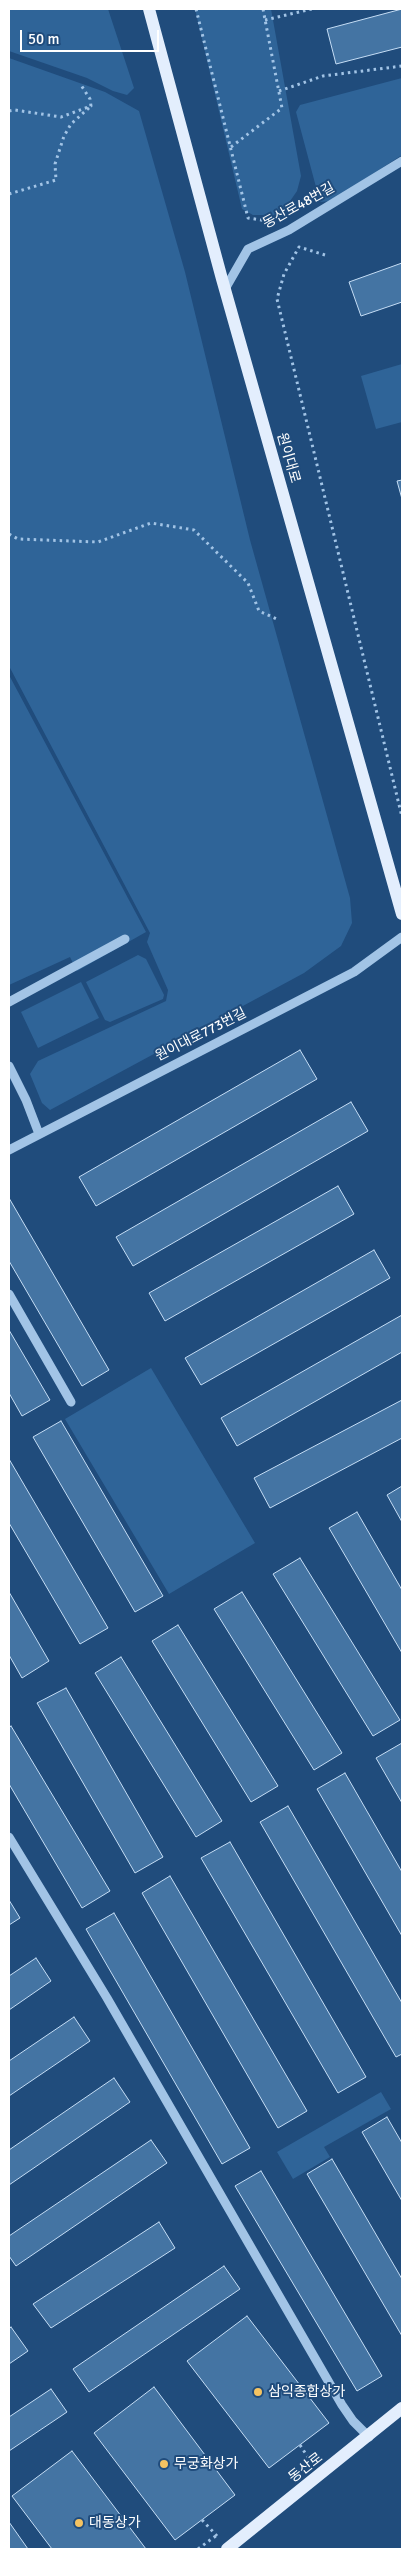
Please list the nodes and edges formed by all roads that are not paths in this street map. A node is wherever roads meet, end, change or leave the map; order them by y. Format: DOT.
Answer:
graph roads {
  1 [pos="149,9"];
  2 [pos="402,161"];
  3 [pos="225,289"];
  4 [pos="402,914"];
  5 [pos="402,938"];
  6 [pos="125,939"];
  7 [pos="9,1002"];
  8 [pos="9,1066"];
  9 [pos="39,1134"];
  10 [pos="9,1150"];
  11 [pos="9,1294"];
  12 [pos="71,1402"];
  13 [pos="9,1837"];
  14 [pos="402,2408"];
  15 [pos="368,2437"];
  16 [pos="227,2549"];
  1 -- 3 [label="main road, 원이대로"];
  2 -- 3 [label="street, 동산로48번길"];
  3 -- 4 [label="main road, 원이대로"];
  5 -- 9 [label="street, 원이대로773번길"];
  6 -- 7 [label="street"];
  8 -- 9 [label="street"];
  9 -- 10 [label="street, 원이대로773번길"];
  11 -- 12 [label="street"];
  13 -- 15 [label="street"];
  14 -- 15 [label="main road, 동산로"];
  15 -- 16 [label="main road, 동산로"];
}
